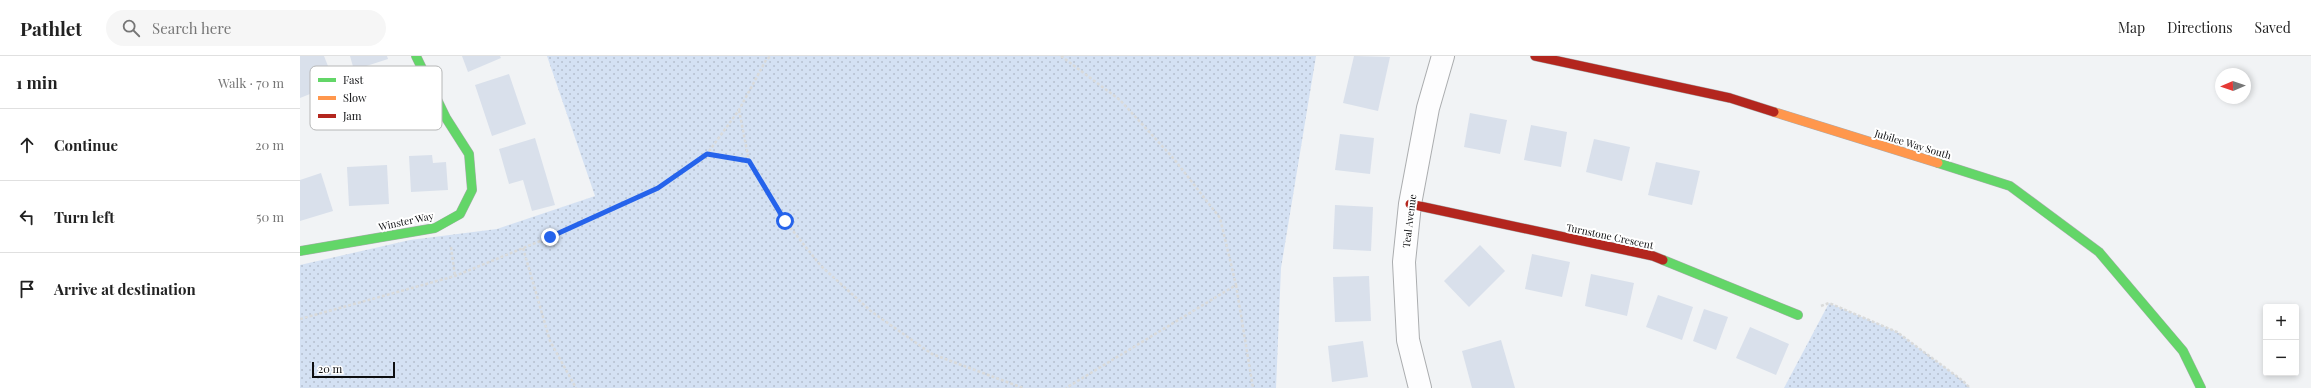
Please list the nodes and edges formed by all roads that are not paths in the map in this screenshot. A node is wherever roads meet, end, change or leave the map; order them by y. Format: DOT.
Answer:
graph roads {
  1 [pos="416,56"];
  2 [pos="1443,56"];
  3 [pos="1535,56"];
  4 [pos="421,66"];
  5 [pos="442,110"];
  6 [pos="1410,204"];
  7 [pos="300,251"];
  8 [pos="1798,315"];
  9 [pos="1420,388"];
  10 [pos="2201,388"];
  1 -- 4 [label="street, Winster Way"];
  2 -- 6 [label="street, Teal Avenue"];
  3 -- 10 [label="street, Jubilee Way South"];
  5 -- 7 [label="street, Winster Way"];
  6 -- 8 [label="street, Turnstone Crescent"];
  6 -- 9 [label="street, Teal Avenue"];
}
